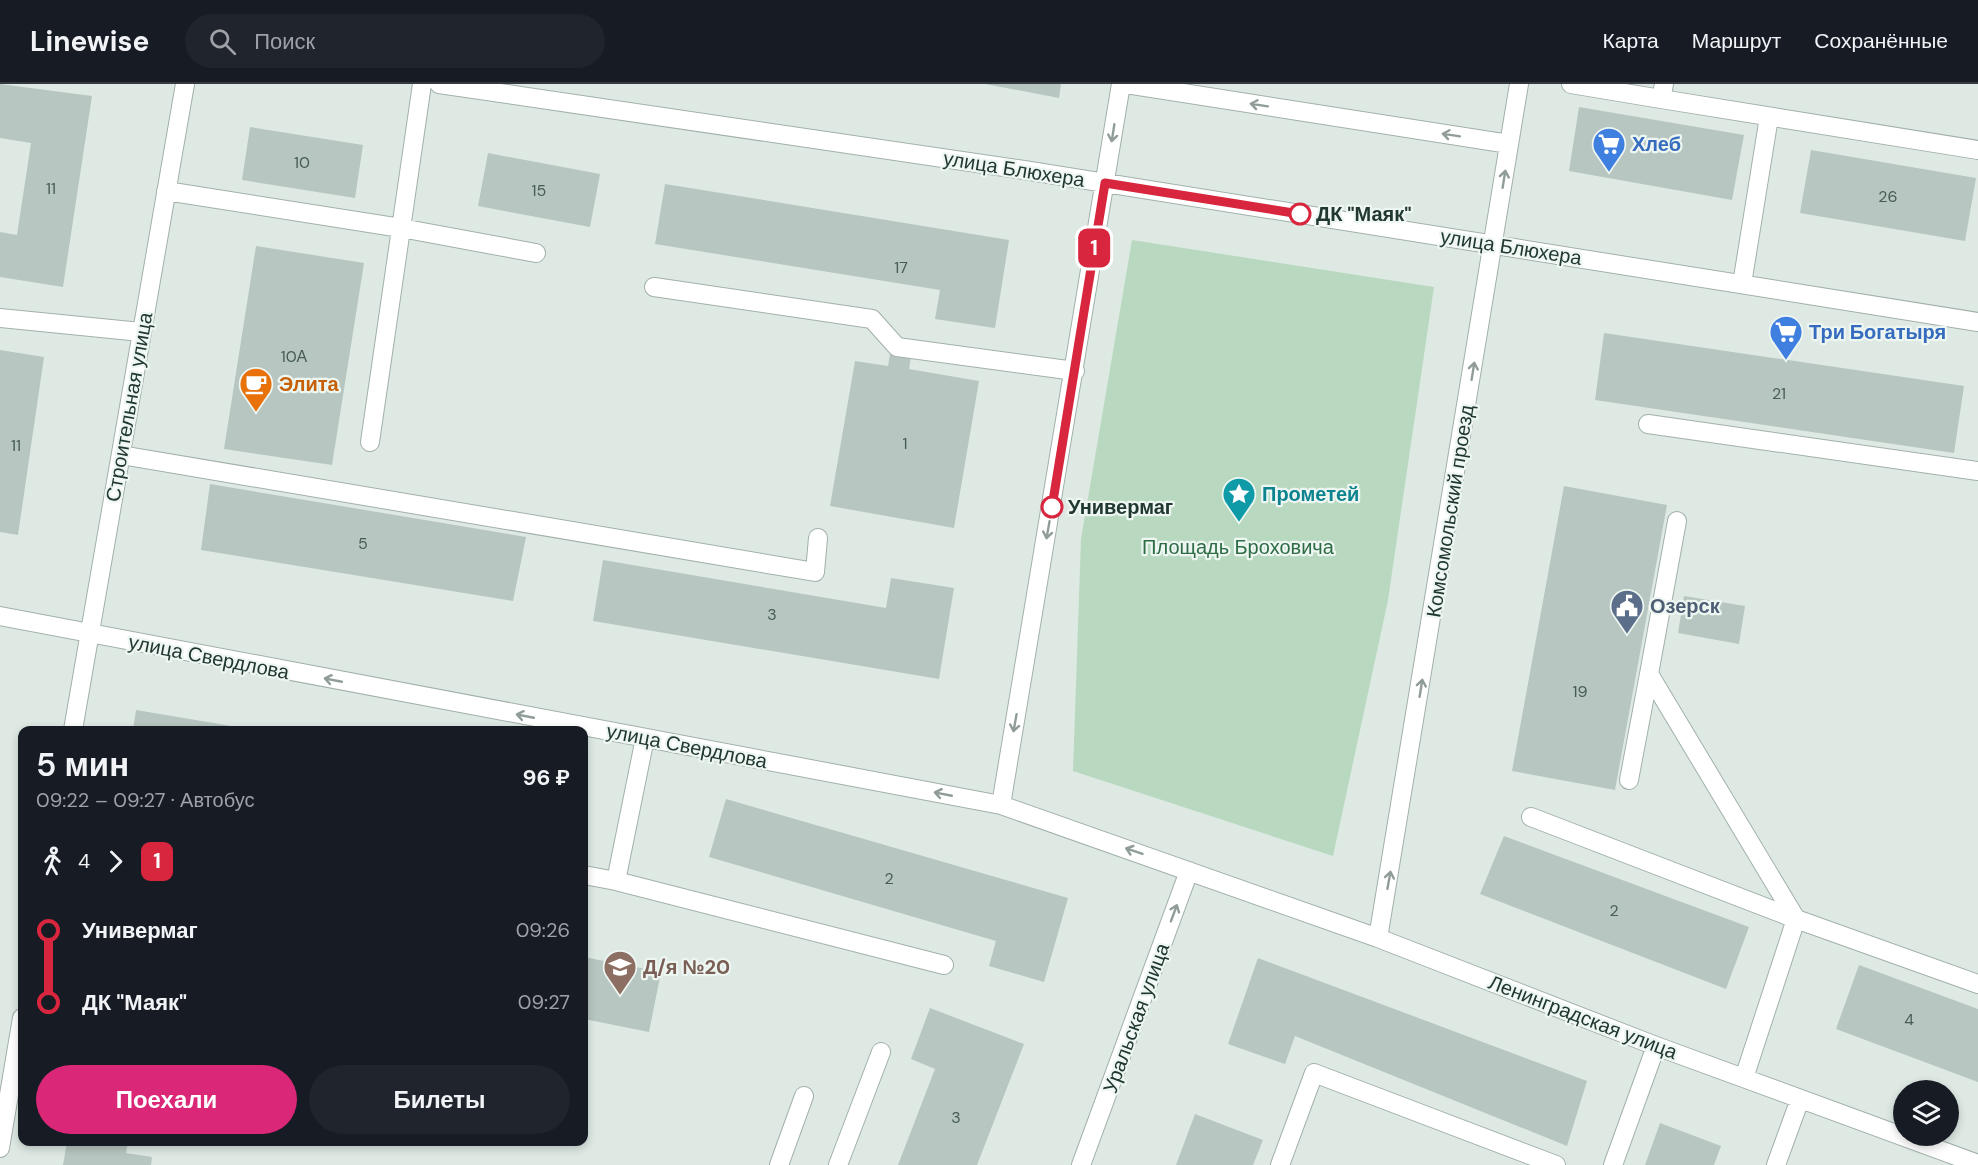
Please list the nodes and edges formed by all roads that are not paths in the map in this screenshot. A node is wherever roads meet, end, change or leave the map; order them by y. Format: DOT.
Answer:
graph roads {
  1 [pos="185,84"];
  2 [pos="422,84"];
  3 [pos="439,84"];
  4 [pos="1124,84"];
  5 [pos="1520,84"];
  6 [pos="1571,84"];
  7 [pos="1662,91"];
  8 [pos="1769,117"];
  9 [pos="1509,144"];
  10 [pos="1978,150"];
  11 [pos="1105,183"];
  12 [pos="166,191"];
  13 [pos="401,228"];
  14 [pos="1493,245"];
  15 [pos="536,253"];
  16 [pos="1742,284"];
  17 [pos="654,287"];
  18 [pos="0,318"];
  19 [pos="1978,322"];
  20 [pos="141,332"];
  21 [pos="1075,371"];
  22 [pos="1648,424"];
  23 [pos="370,442"];
  24 [pos="121,455"];
  25 [pos="1977,465"];
  26 [pos="1677,521"];
  27 [pos="818,538"];
  28 [pos="0,616"];
  29 [pos="89,634"];
  30 [pos="1649,674"];
  31 [pos="74,726"];
  32 [pos="581,726"];
  33 [pos="588,727"];
  34 [pos="645,738"];
  35 [pos="1629,780"];
  36 [pos="1001,805"];
  37 [pos="1531,817"];
  38 [pos="1189,871"];
  39 [pos="588,876"];
  40 [pos="616,881"];
  41 [pos="1796,919"];
  42 [pos="1378,938"];
  43 [pos="944,965"];
  44 [pos="1978,984"];
  45 [pos="18,1038"];
  46 [pos="1656,1046"];
  47 [pos="881,1052"];
  48 [pos="1744,1078"];
  49 [pos="804,1096"];
  50 [pos="1800,1099"];
  51 [pos="3,1115"];
  52 [pos="0,1148"];
  53 [pos="1958,1161"];
  54 [pos="1978,1164"];
  55 [pos="779,1165"];
  56 [pos="838,1165"];
  57 [pos="1082,1165"];
  58 [pos="1280,1165"];
  59 [pos="1556,1165"];
  60 [pos="1613,1165"];
  61 [pos="1776,1165"];
  1 -- 12 [label="street, Строительная улица"];
  2 -- 13 [label="street"];
  3 -- 11 [label="street, улица Блюхера"];
  9 -- 4 [label="street, one-way"];
  4 -- 11 [label="street, one-way"];
  5 -- 9 [label="street, Комсомольский проезд"];
  6 -- 7 [label="street"];
  7 -- 8 [label="street"];
  8 -- 10 [label="street"];
  8 -- 16 [label="street"];
  14 -- 9 [label="street, Комсомольский проезд, one-way"];
  11 -- 14 [label="street, улица Блюхера"];
  11 -- 21 [label="street"];
  12 -- 13 [label="street"];
  12 -- 20 [label="street, Строительная улица"];
  13 -- 15 [label="street"];
  13 -- 23 [label="street"];
  14 -- 16 [label="street, улица Блюхера"];
  42 -- 14 [label="street, Комсомольский проезд, one-way"];
  16 -- 19 [label="street, улица Блюхера"];
  17 -- 21 [label="street"];
  18 -- 20 [label="street"];
  20 -- 24 [label="street, Строительная улица"];
  21 -- 36 [label="street, one-way"];
  22 -- 25 [label="street"];
  24 -- 27 [label="street"];
  24 -- 29 [label="street, Строительная улица"];
  26 -- 30 [label="street"];
  28 -- 29 [label="street, улица Свердлова"];
  29 -- 31 [label="street, Строительная улица"];
  32 -- 29 [label="street, улица Свердлова, one-way"];
  30 -- 35 [label="street"];
  30 -- 41 [label="street"];
  34 -- 33 [label="street, улица Свердлова, one-way"];
  36 -- 34 [label="street, улица Свердлова, one-way"];
  34 -- 40 [label="street"];
  38 -- 36 [label="street, улица Свердлова, one-way"];
  37 -- 41 [label="street"];
  38 -- 42 [label="street, Ленинградская улица"];
  57 -- 38 [label="street, Уральская улица, one-way"];
  39 -- 40 [label="street"];
  40 -- 43 [label="street"];
  41 -- 44 [label="street"];
  41 -- 48 [label="street"];
  42 -- 46 [label="street, Ленинградская улица"];
  45 -- 51 [label="street"];
  46 -- 48 [label="street, Ленинградская улица"];
  46 -- 60 [label="street"];
  47 -- 56 [label="street"];
  48 -- 50 [label="street, Ленинградская улица"];
  49 -- 55 [label="street"];
  50 -- 53 [label="street, Ленинградская улица"];
  50 -- 61 [label="street"];
  51 -- 52 [label="street"];
  53 -- 54 [label="street, Ленинградская улица"];
  58 -- 59 [label="street"];
}
